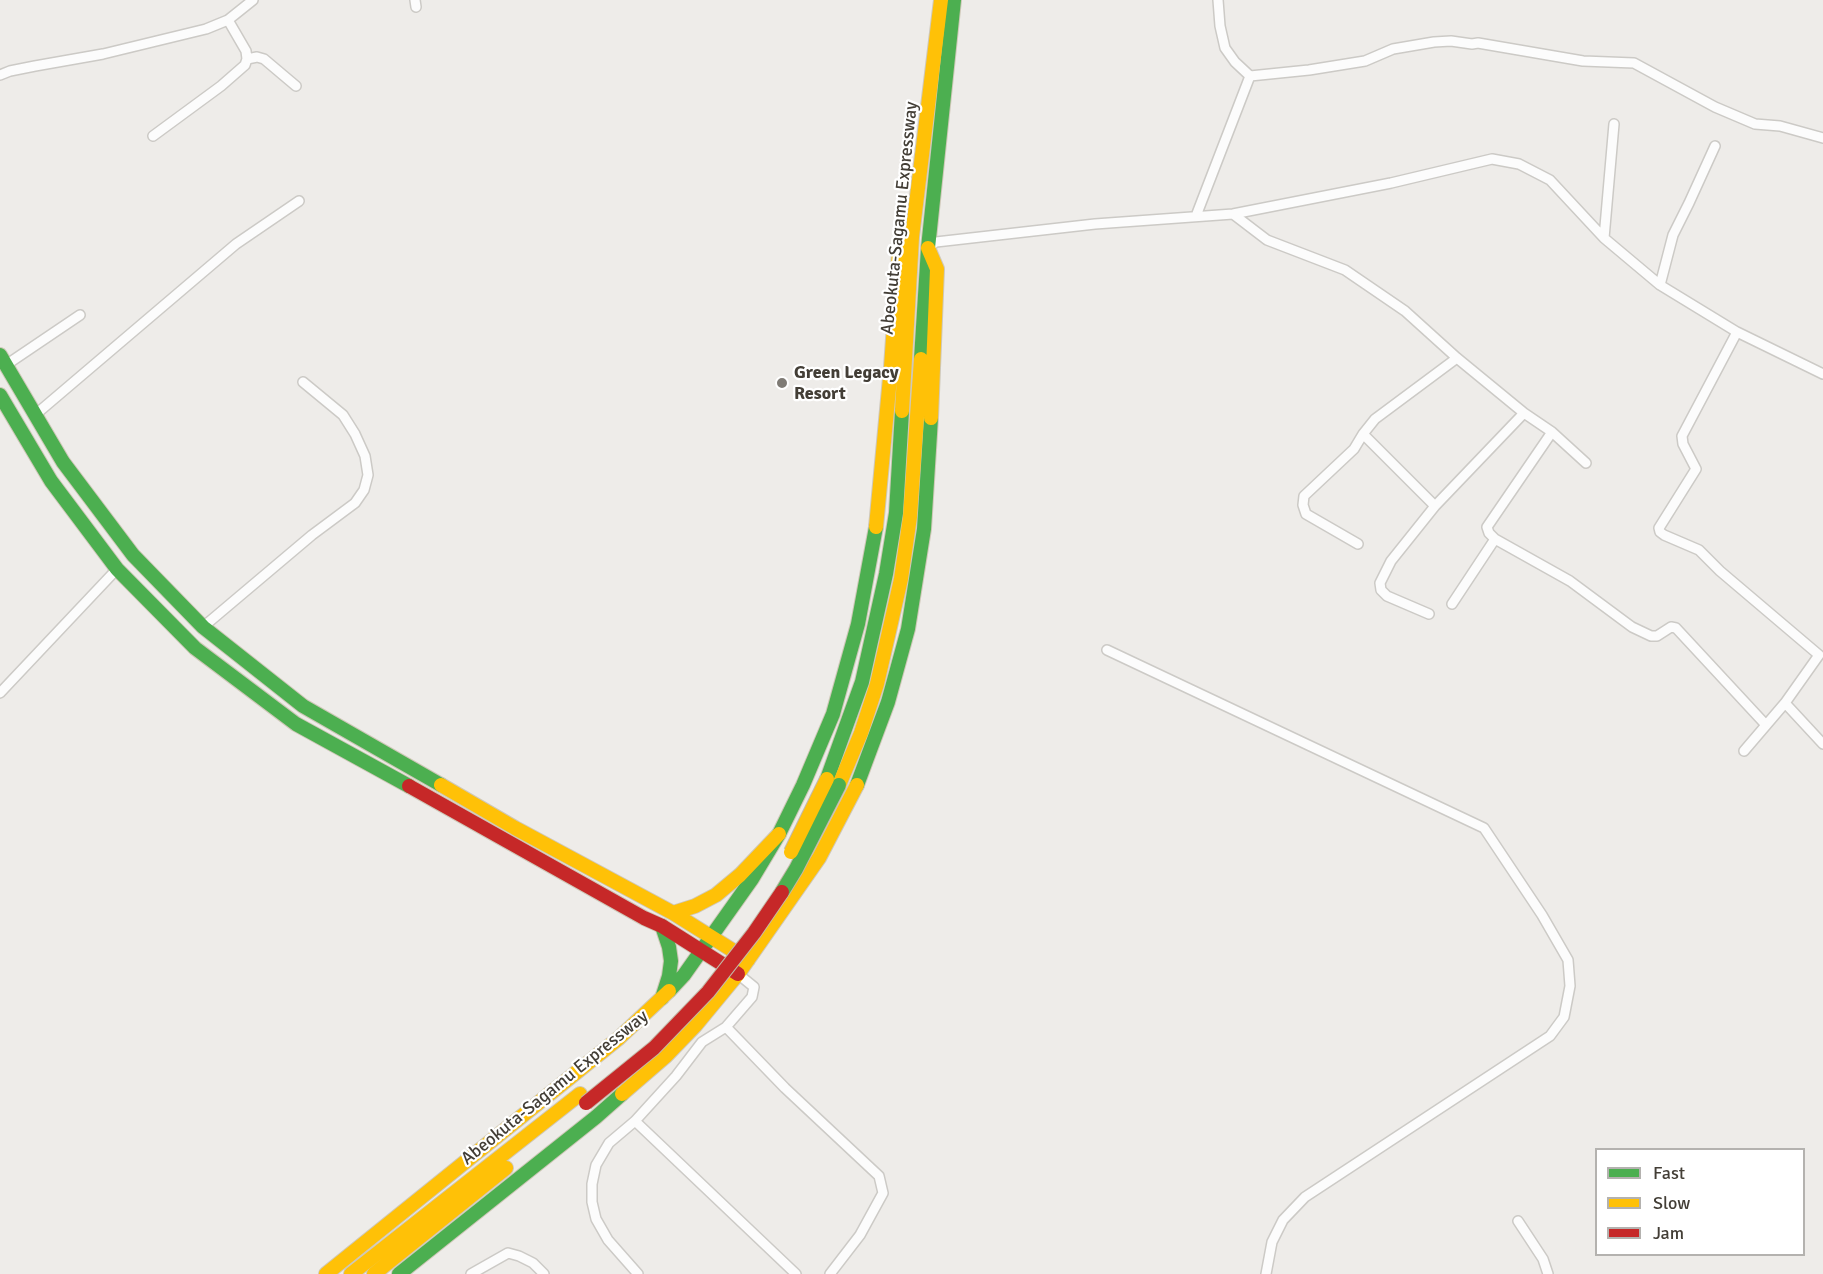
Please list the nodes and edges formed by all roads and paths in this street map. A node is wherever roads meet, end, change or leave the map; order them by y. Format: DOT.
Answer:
graph roads {
  1 [pos="253,0"];
  2 [pos="941,0"];
  3 [pos="954,0"];
  4 [pos="1218,0"];
  5 [pos="228,20"];
  6 [pos="247,59"];
  7 [pos="0,75"];
  8 [pos="1250,76"];
  9 [pos="296,86"];
  10 [pos="1614,124"];
  11 [pos="153,136"];
  12 [pos="1823,138"];
  13 [pos="1714,146"];
  14 [pos="299,201"];
  15 [pos="1233,214"];
  16 [pos="1196,216"];
  17 [pos="912,237"];
  18 [pos="1604,238"];
  19 [pos="928,248"];
  20 [pos="1660,285"];
  21 [pos="80,315"];
  22 [pos="1737,332"];
  23 [pos="1457,358"];
  24 [pos="3,360"];
  25 [pos="1823,374"];
  26 [pos="303,382"];
  27 [pos="0,395"];
  28 [pos="1524,413"];
  29 [pos="35,415"];
  30 [pos="1552,432"];
  31 [pos="1363,434"];
  32 [pos="1586,464"];
  33 [pos="1435,506"];
  34 [pos="1495,539"];
  35 [pos="1358,543"];
  36 [pos="117,568"];
  37 [pos="1452,604"];
  38 [pos="1430,614"];
  39 [pos="203,627"];
  40 [pos="224,645"];
  41 [pos="1107,650"];
  42 [pos="212,662"];
  43 [pos="0,693"];
  44 [pos="1785,703"];
  45 [pos="1766,725"];
  46 [pos="1823,744"];
  47 [pos="1744,752"];
  48 [pos="833,782"];
  49 [pos="779,834"];
  50 [pos="673,913"];
  51 [pos="662,926"];
  52 [pos="711,937"];
  53 [pos="702,950"];
  54 [pos="748,960"];
  55 [pos="738,974"];
  56 [pos="662,998"];
  57 [pos="726,1027"];
  58 [pos="583,1099"];
  59 [pos="635,1121"];
  60 [pos="1518,1221"];
  61 [pos="326,1274"];
  62 [pos="351,1274"];
  63 [pos="374,1274"];
  64 [pos="399,1274"];
  65 [pos="471,1274"];
  66 [pos="544,1274"];
  67 [pos="638,1274"];
  68 [pos="796,1274"];
  69 [pos="830,1274"];
  70 [pos="1266,1274"];
  71 [pos="1548,1274"];
  1 -- 5 [label="street"];
  2 -- 17 [label="main road, Abeokuta-Sagamu Expressway"];
  3 -- 19 [label="main road, Abeokuta-Sagamu Expressway"];
  4 -- 8 [label="street"];
  5 -- 6 [label="street"];
  5 -- 7 [label="street"];
  6 -- 9 [label="street"];
  6 -- 11 [label="street"];
  8 -- 12 [label="street"];
  8 -- 16 [label="street"];
  10 -- 18 [label="street"];
  13 -- 20 [label="street"];
  14 -- 29 [label="street"];
  15 -- 16 [label="street"];
  15 -- 18 [label="street"];
  15 -- 23 [label="street"];
  16 -- 19 [label="street"];
  17 -- 48 [label="main road, Abeokuta-Sagamu Expressway"];
  17 -- 49 [label="main road"];
  18 -- 20 [label="street"];
  19 -- 48 [label="main road, Abeokuta-Sagamu Expressway"];
  19 -- 54 [label="main road"];
  20 -- 22 [label="street"];
  21 -- 24 [label="street"];
  22 -- 25 [label="street"];
  22 -- 44 [label="street"];
  23 -- 28 [label="street"];
  23 -- 31 [label="street"];
  24 -- 29 [label="main road"];
  26 -- 39 [label="street"];
  27 -- 36 [label="main road"];
  28 -- 30 [label="street"];
  28 -- 33 [label="street"];
  29 -- 39 [label="main road"];
  30 -- 32 [label="street"];
  30 -- 34 [label="street"];
  31 -- 33 [label="street"];
  31 -- 35 [label="street"];
  33 -- 38 [label="street"];
  34 -- 37 [label="street"];
  34 -- 45 [label="street"];
  36 -- 42 [label="main road"];
  36 -- 43 [label="street"];
  39 -- 40 [label="main road"];
  40 -- 42 [label="main road"];
  40 -- 50 [label="main road"];
  41 -- 70 [label="street"];
  42 -- 51 [label="main road"];
  44 -- 45 [label="street"];
  44 -- 46 [label="street"];
  45 -- 47 [label="street"];
  48 -- 58 [label="main road, Abeokuta-Sagamu Expressway, bridge"];
  49 -- 50 [label="main road"];
  49 -- 52 [label="main road"];
  50 -- 52 [label="main road"];
  51 -- 53 [label="main road"];
  51 -- 56 [label="main road"];
  52 -- 53 [label="main road"];
  52 -- 54 [label="main road"];
  53 -- 55 [label="main road"];
  53 -- 56 [label="main road"];
  54 -- 55 [label="main road"];
  55 -- 57 [label="street"];
  55 -- 64 [label="main road"];
  56 -- 61 [label="main road"];
  57 -- 59 [label="street"];
  57 -- 69 [label="street"];
  58 -- 62 [label="main road, Abeokuta-Sagamu Expressway"];
  58 -- 63 [label="main road, Abeokuta-Sagamu Expressway"];
  59 -- 67 [label="street"];
  59 -- 68 [label="street"];
  60 -- 71 [label="street"];
  65 -- 66 [label="street"];
}
